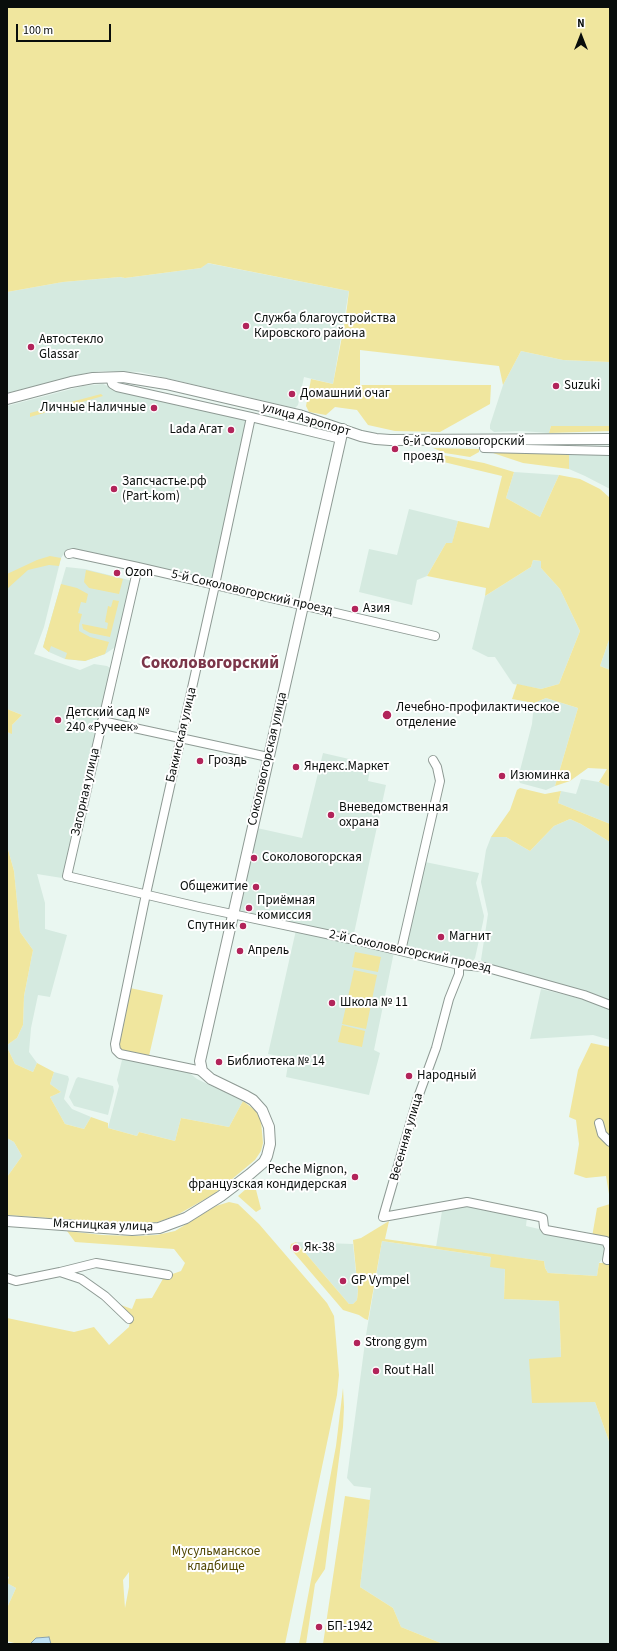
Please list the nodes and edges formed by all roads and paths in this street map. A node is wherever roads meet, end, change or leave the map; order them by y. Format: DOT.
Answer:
graph roads {
  1 [pos="110,377"];
  2 [pos="7,399"];
  3 [pos="251,417"];
  4 [pos="342,434"];
  5 [pos="610,439"];
  6 [pos="484,448"];
  7 [pos="610,451"];
  8 [pos="69,554"];
  9 [pos="138,567"];
  10 [pos="215,586"];
  11 [pos="303,605"];
  12 [pos="435,636"];
  13 [pos="102,721"];
  14 [pos="181,738"];
  15 [pos="268,757"];
  16 [pos="433,760"];
  17 [pos="67,876"];
  18 [pos="146,894"];
  19 [pos="234,914"];
  20 [pos="401,951"];
  21 [pos="459,965"];
  22 [pos="610,1005"];
  23 [pos="201,1068"];
  24 [pos="599,1123"];
  25 [pos="610,1142"];
  26 [pos="7,1221"];
  27 [pos="608,1260"];
  28 [pos="60,1272"];
  29 [pos="168,1275"];
  30 [pos="7,1278"];
  31 [pos="129,1319"];
  1 -- 2 [label="main road, улица Аэропорт"];
  1 -- 3 [label="street"];
  1 -- 4 [label="main road, улица Аэропорт"];
  3 -- 4 [label="street"];
  3 -- 10 [label="street, Бакинская улица"];
  4 -- 5 [label="main road, улица Аэропорт"];
  4 -- 11 [label="main road, Соколовогорская улица"];
  6 -- 7 [label="street"];
  8 -- 9 [label="street, 5-й Соколовогорский проезд"];
  9 -- 10 [label="street, 5-й Соколовогорский проезд"];
  9 -- 13 [label="street, Загорная улица"];
  10 -- 11 [label="street, 5-й Соколовогорский проезд"];
  10 -- 14 [label="street, Бакинская улица"];
  11 -- 12 [label="street, 5-й Соколовогорский проезд"];
  11 -- 15 [label="main road, Соколовогорская улица"];
  13 -- 14 [label="street"];
  13 -- 17 [label="street, Загорная улица"];
  14 -- 15 [label="street"];
  14 -- 18 [label="street, Бакинская улица"];
  15 -- 19 [label="main road, Соколовогорская улица"];
  16 -- 20 [label="street"];
  17 -- 18 [label="street, 2-й Соколовогорский проезд"];
  18 -- 19 [label="street, 2-й Соколовогорский проезд"];
  18 -- 23 [label="street, Бакинская улица"];
  19 -- 20 [label="street, 2-й Соколовогорский проезд"];
  19 -- 23 [label="main road, Соколовогорская улица"];
  20 -- 21 [label="street, 2-й Соколовогорский проезд"];
  21 -- 22 [label="street, 2-й Соколовогорский проезд"];
  21 -- 27 [label="street, Весенняя улица"];
  23 -- 26 [label="main road, Мясницкая улица"];
  24 -- 25 [label="street"];
  28 -- 29 [label="street"];
  28 -- 30 [label="street"];
  28 -- 31 [label="street"];
}
